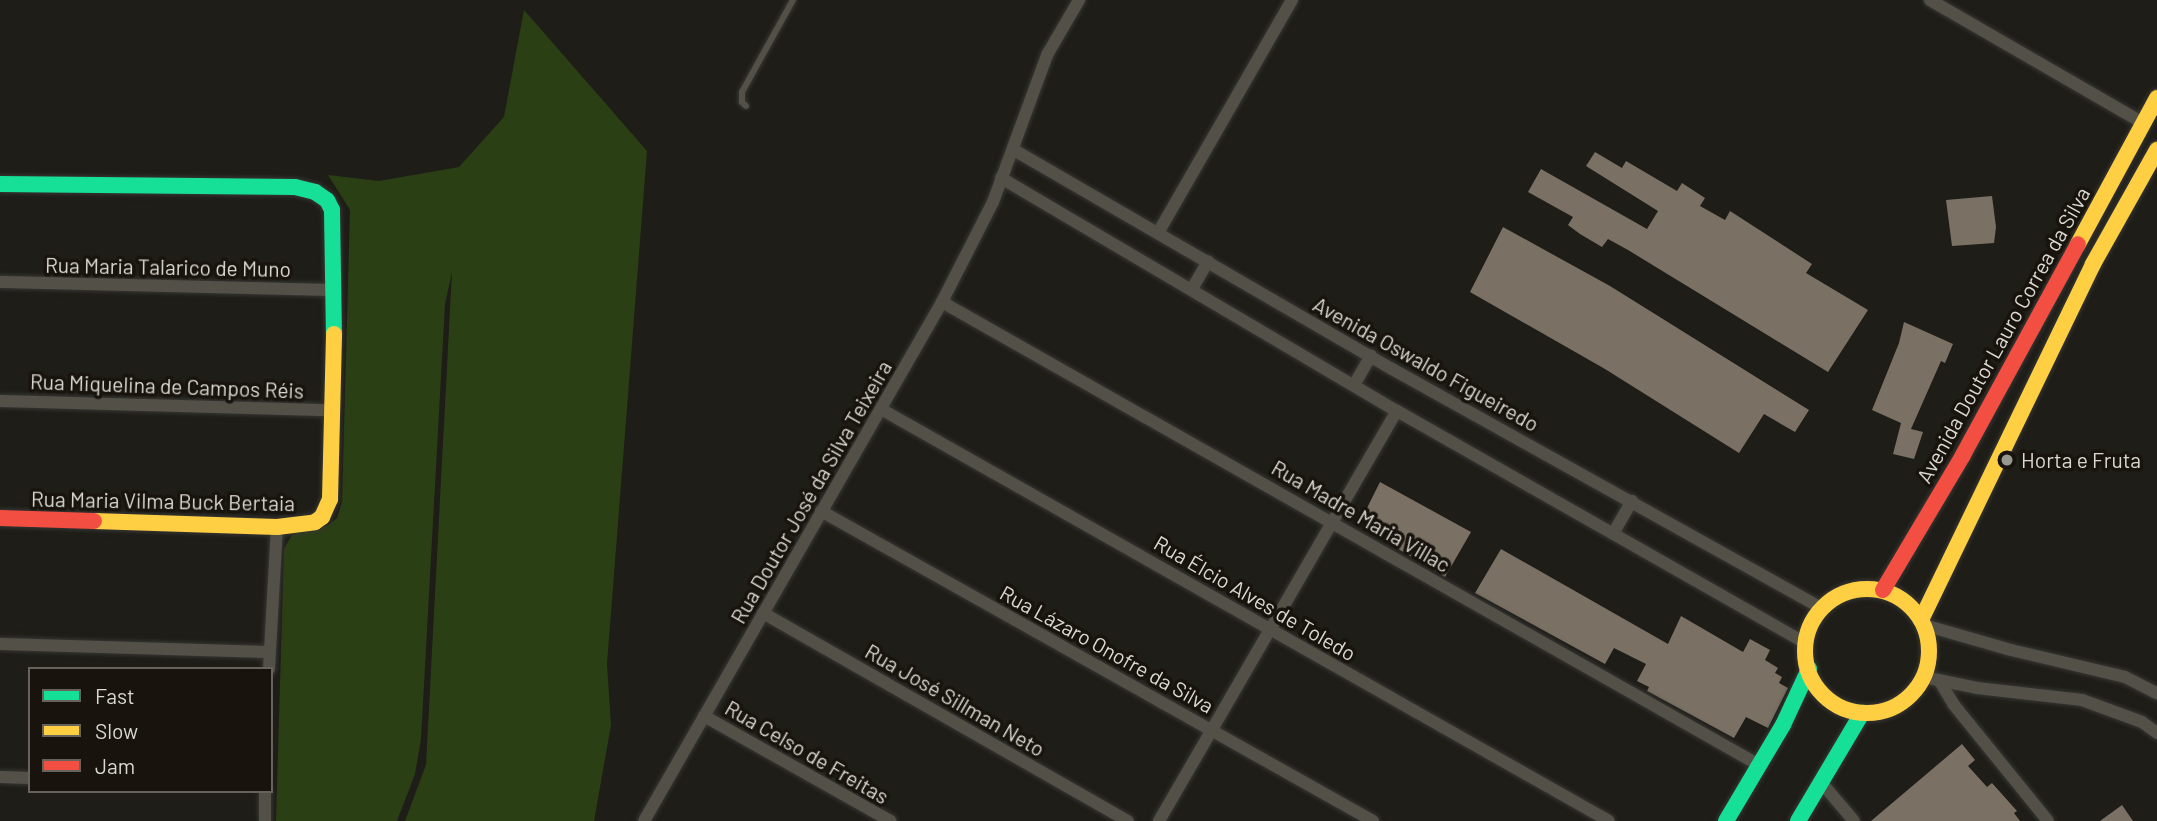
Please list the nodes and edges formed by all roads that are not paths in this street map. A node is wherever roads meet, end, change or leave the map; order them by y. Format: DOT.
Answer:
graph roads {
  1 [pos="793,0"];
  2 [pos="1079,0"];
  3 [pos="1292,0"];
  4 [pos="1930,0"];
  5 [pos="2157,98"];
  6 [pos="746,106"];
  7 [pos="2143,123"];
  8 [pos="2157,149"];
  9 [pos="1014,150"];
  10 [pos="2157,170"];
  11 [pos="1001,178"];
  12 [pos="0,184"];
  13 [pos="2115,223"];
  14 [pos="1158,233"];
  15 [pos="1208,261"];
  16 [pos="0,282"];
  17 [pos="1192,289"];
  18 [pos="335,290"];
  19 [pos="942,302"];
  20 [pos="1371,356"];
  21 [pos="1354,385"];
  22 [pos="0,401"];
  23 [pos="881,409"];
  24 [pos="332,410"];
  25 [pos="1397,411"];
  26 [pos="1632,501"];
  27 [pos="821,511"];
  28 [pos="0,518"];
  29 [pos="1332,521"];
  30 [pos="277,527"];
  31 [pos="1614,532"];
  32 [pos="1883,590"];
  33 [pos="1821,607"];
  34 [pos="763,613"];
  35 [pos="1923,622"];
  36 [pos="1271,629"];
  37 [pos="1804,642"];
  38 [pos="0,644"];
  39 [pos="269,653"];
  40 [pos="269,667"];
  41 [pos="1809,669"];
  42 [pos="1931,678"];
  43 [pos="2157,693"];
  44 [pos="1863,713"];
  45 [pos="704,716"];
  46 [pos="1213,730"];
  47 [pos="2157,733"];
  48 [pos="1759,765"];
  49 [pos="0,777"];
  50 [pos="28,778"];
  51 [pos="1821,781"];
  52 [pos="265,793"];
  53 [pos="650,819"];
  54 [pos="265,821"];
  55 [pos="890,821"];
  56 [pos="1128,821"];
  57 [pos="1159,821"];
  58 [pos="1373,821"];
  59 [pos="1609,821"];
  60 [pos="1726,821"];
  61 [pos="1798,821"];
  62 [pos="1854,821"];
  63 [pos="2048,821"];
  1 -- 6 [label="lane"];
  2 -- 9 [label="street, Rua Doutor José da Silva Teixeira"];
  3 -- 14 [label="street"];
  4 -- 7 [label="street"];
  5 -- 7 [label="main road, Avenida Doutor Lauro Correa da Silva"];
  7 -- 32 [label="main road, Avenida Doutor Lauro Correa da Silva"];
  8 -- 13 [label="main road, Avenida Doutor Lauro Correa da Silva"];
  9 -- 11 [label="street, Rua Doutor José da Silva Teixeira"];
  9 -- 14 [label="street, Avenida Oswaldo Figueiredo"];
  10 -- 13 [label="main road"];
  11 -- 17 [label="street"];
  11 -- 19 [label="street, Rua Doutor José da Silva Teixeira"];
  12 -- 18 [label="main road"];
  13 -- 35 [label="main road, Avenida Doutor Lauro Correa da Silva"];
  14 -- 15 [label="street, Avenida Oswaldo Figueiredo"];
  15 -- 17 [label="street"];
  15 -- 20 [label="street, Avenida Oswaldo Figueiredo"];
  16 -- 18 [label="street, Rua Maria Talarico de Muno"];
  17 -- 21 [label="street"];
  18 -- 24 [label="main road"];
  19 -- 23 [label="street, Rua Doutor José da Silva Teixeira"];
  19 -- 29 [label="street, Rua Madre Maria Villac"];
  20 -- 21 [label="street"];
  20 -- 26 [label="street, Avenida Oswaldo Figueiredo"];
  21 -- 25 [label="street"];
  22 -- 24 [label="street, Rua Miquelina de Campos Réis"];
  23 -- 27 [label="street, Rua Doutor José da Silva Teixeira"];
  23 -- 36 [label="street, Rua Élcio Alves de Toledo"];
  24 -- 30 [label="main road, Rua Maria Vilma Buck Bertaia"];
  25 -- 29 [label="street"];
  25 -- 31 [label="street"];
  26 -- 31 [label="street"];
  26 -- 33 [label="street, Avenida Oswaldo Figueiredo"];
  27 -- 34 [label="street, Rua Doutor José da Silva Teixeira"];
  27 -- 46 [label="street, Rua Lázaro Onofre da Silva"];
  28 -- 30 [label="main road, Rua Maria Vilma Buck Bertaia"];
  29 -- 36 [label="street"];
  29 -- 48 [label="street, Rua Madre Maria Villac"];
  30 -- 39 [label="street"];
  31 -- 37 [label="street"];
  32 -- 33 [label="main road"];
  32 -- 35 [label="main road"];
  33 -- 37 [label="main road"];
  34 -- 45 [label="street, Rua Doutor José da Silva Teixeira"];
  34 -- 56 [label="street, Rua José Sillman Neto"];
  35 -- 42 [label="main road"];
  35 -- 43 [label="street"];
  36 -- 46 [label="street"];
  36 -- 59 [label="street, Rua Élcio Alves de Toledo"];
  37 -- 41 [label="main road"];
  38 -- 39 [label="street"];
  39 -- 40 [label="street"];
  41 -- 44 [label="main road"];
  41 -- 48 [label="main road"];
  42 -- 44 [label="main road"];
  42 -- 47 [label="street"];
  42 -- 63 [label="street"];
  44 -- 51 [label="main road"];
  45 -- 53 [label="street, Rua Doutor José da Silva Teixeira"];
  45 -- 55 [label="street, Rua Celso de Freitas"];
  46 -- 57 [label="street"];
  46 -- 58 [label="street, Rua Lázaro Onofre da Silva"];
  48 -- 60 [label="main road"];
  49 -- 50 [label="street"];
  51 -- 61 [label="main road"];
  51 -- 62 [label="street"];
  52 -- 54 [label="street"];
}
